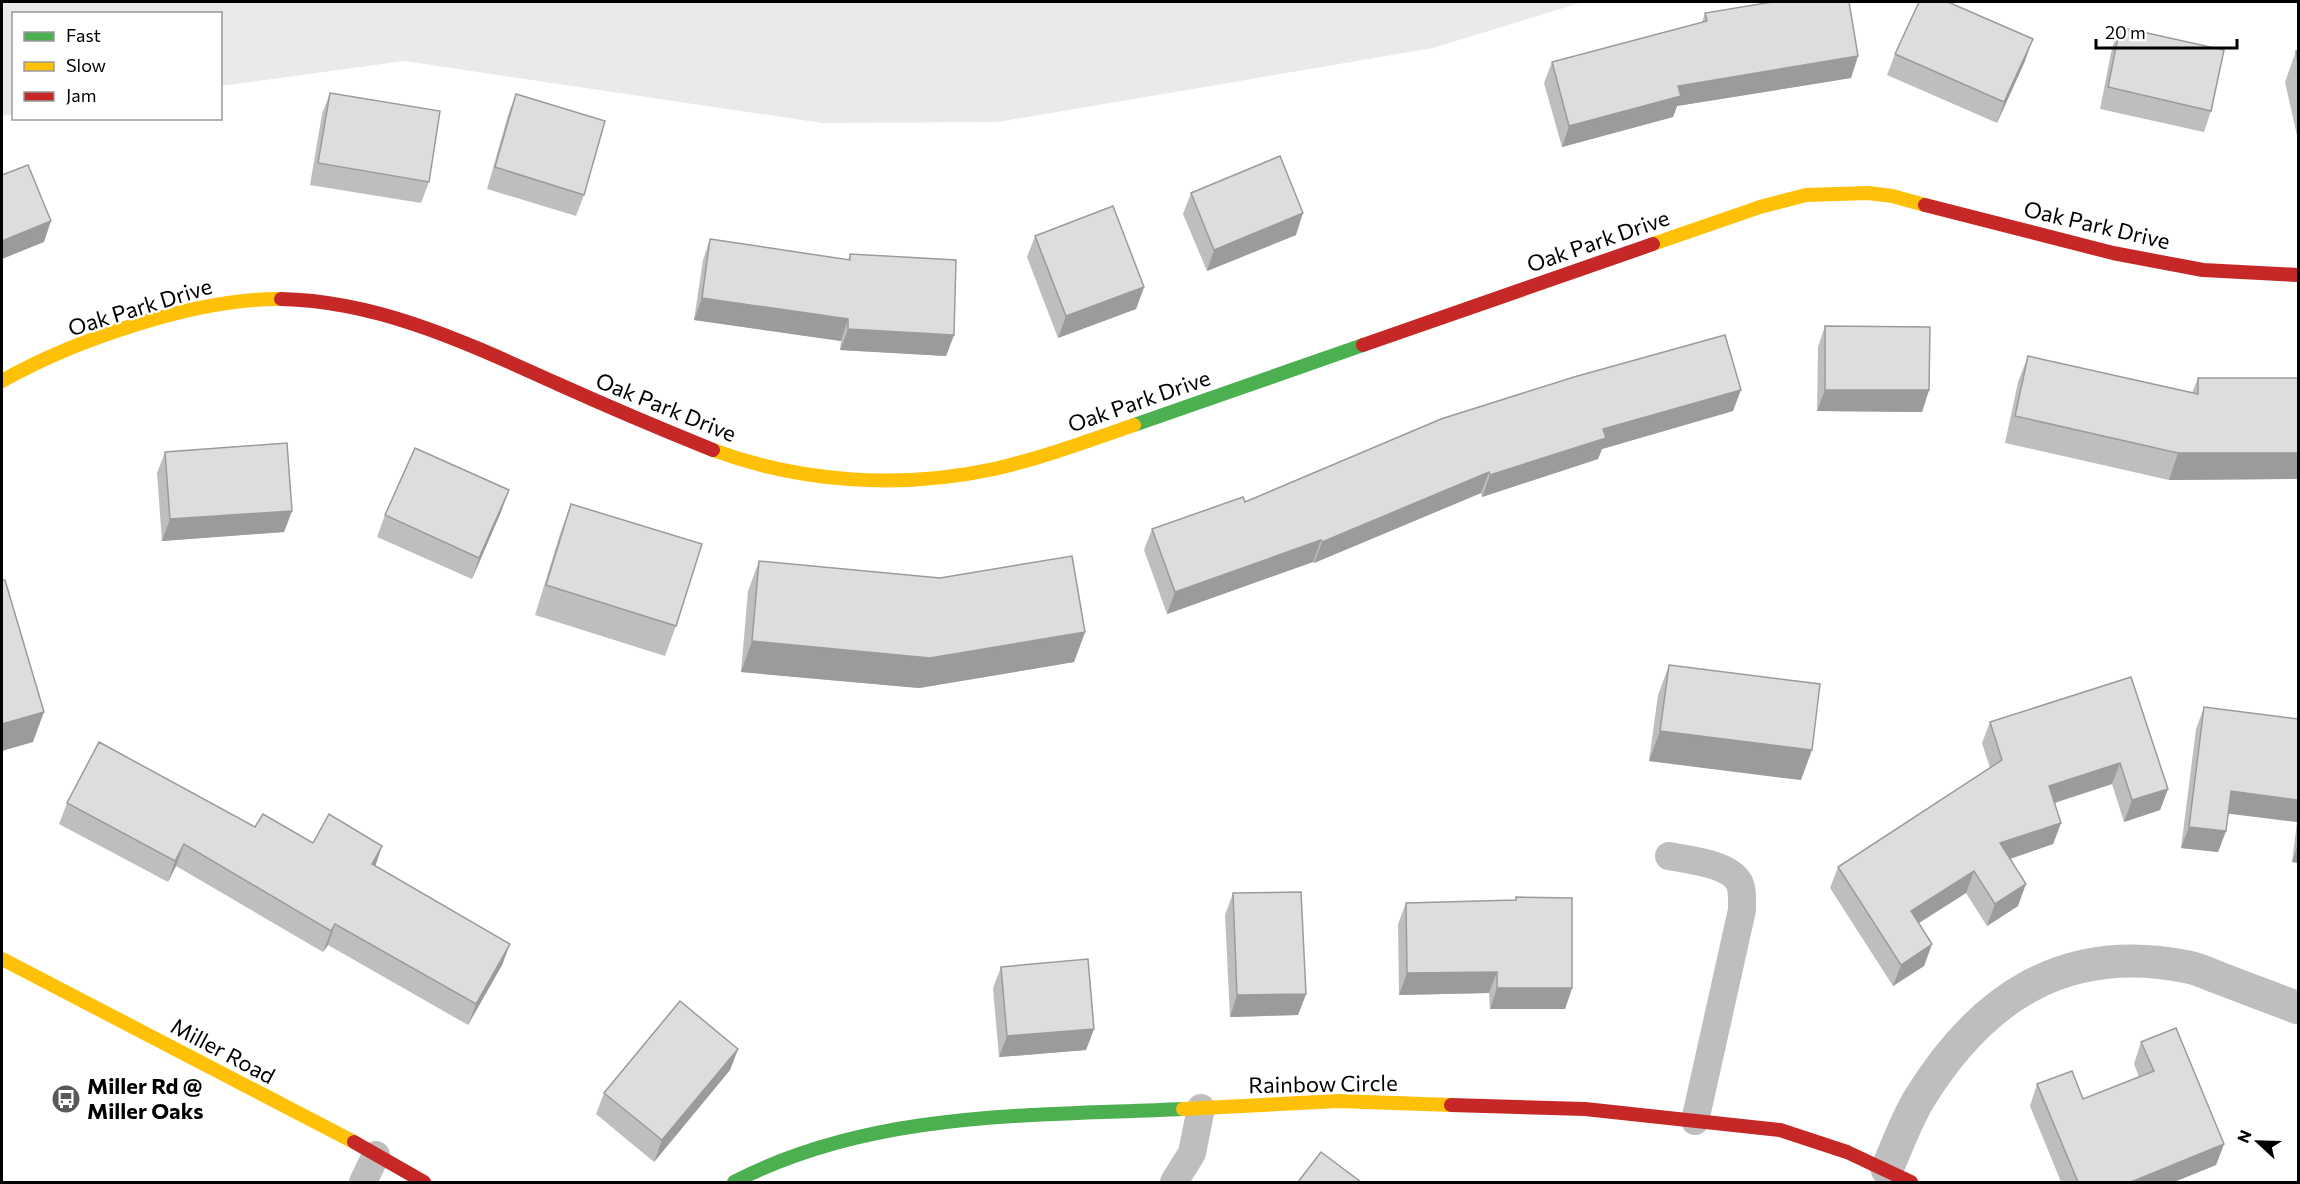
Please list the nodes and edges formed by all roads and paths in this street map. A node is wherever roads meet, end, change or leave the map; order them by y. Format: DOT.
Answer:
graph roads {
  1 [pos="2298,275"];
  2 [pos="2,381"];
  3 [pos="1669,856"];
  4 [pos="2,959"];
  5 [pos="2298,1008"];
  6 [pos="1201,1108"];
  7 [pos="1695,1121"];
  8 [pos="376,1155"];
  9 [pos="1899,1176"];
  10 [pos="363,1182"];
  11 [pos="424,1182"];
  12 [pos="734,1182"];
  13 [pos="1174,1182"];
  1 -- 2 [label="street, Oak Park Drive"];
  3 -- 7 [label="lane"];
  4 -- 8 [label="street, Miller Road"];
  5 -- 9 [label="street"];
  6 -- 7 [label="street, Rainbow Circle"];
  6 -- 12 [label="street, Rainbow Circle"];
  6 -- 13 [label="lane"];
  7 -- 9 [label="street, Rainbow Circle"];
  8 -- 10 [label="lane"];
  8 -- 11 [label="street, Miller Road"];
}
